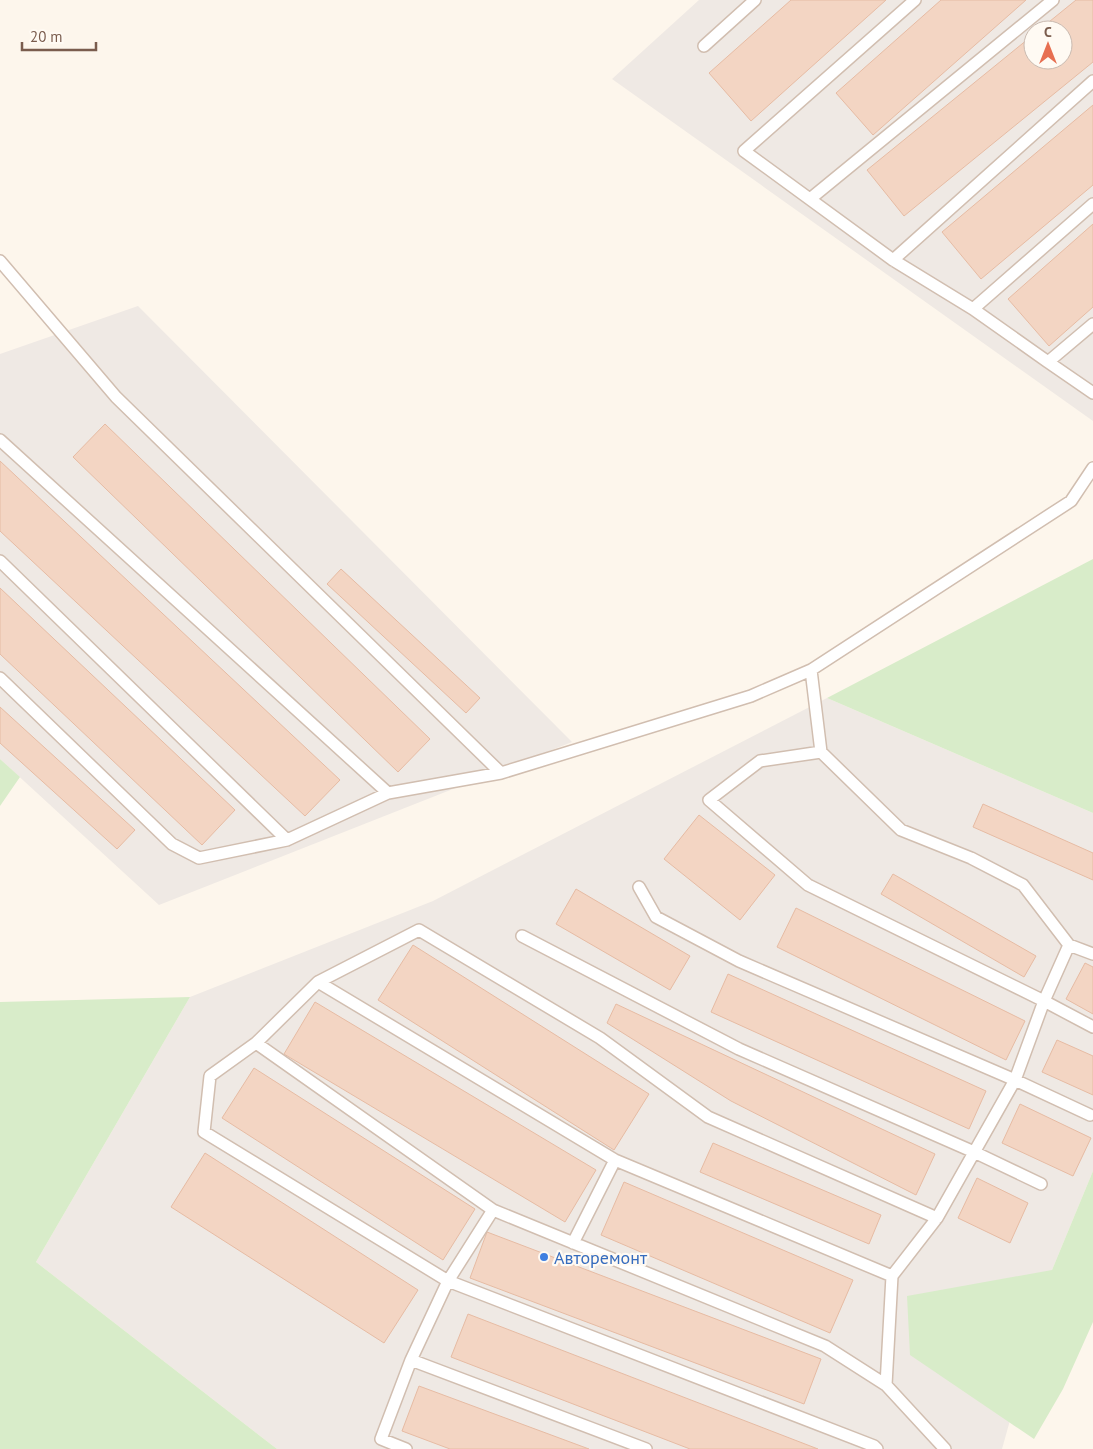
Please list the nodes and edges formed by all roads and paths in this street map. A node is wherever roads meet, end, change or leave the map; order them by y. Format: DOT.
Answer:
graph roads {
  1 [pos="755,0"];
  2 [pos="915,0"];
  3 [pos="1053,0"];
  4 [pos="704,46"];
  5 [pos="1093,81"];
  6 [pos="810,200"];
  7 [pos="1093,204"];
  8 [pos="893,260"];
  9 [pos="0,261"];
  10 [pos="973,309"];
  11 [pos="1093,324"];
  12 [pos="1048,362"];
  13 [pos="1093,393"];
  14 [pos="0,440"];
  15 [pos="1093,468"];
  16 [pos="0,561"];
  17 [pos="811,670"];
  18 [pos="0,678"];
  19 [pos="821,752"];
  20 [pos="501,773"];
  21 [pos="388,793"];
  22 [pos="286,840"];
  23 [pos="639,887"];
  24 [pos="522,936"];
  25 [pos="1069,945"];
  26 [pos="1093,954"];
  27 [pos="318,982"];
  28 [pos="1044,1001"];
  29 [pos="1093,1027"];
  30 [pos="256,1043"];
  31 [pos="1015,1080"];
  32 [pos="1090,1115"];
  33 [pos="974,1152"];
  34 [pos="615,1160"];
  35 [pos="1041,1184"];
  36 [pos="492,1210"];
  37 [pos="937,1218"];
  38 [pos="573,1243"];
  39 [pos="892,1276"];
  40 [pos="448,1281"];
  41 [pos="411,1360"];
  42 [pos="886,1385"];
  43 [pos="406,1449"];
  44 [pos="646,1449"];
  45 [pos="877,1449"];
  46 [pos="945,1449"];
  1 -- 4 [label="lane"];
  2 -- 6 [label="lane"];
  3 -- 6 [label="lane"];
  5 -- 8 [label="lane"];
  6 -- 8 [label="lane"];
  7 -- 10 [label="lane"];
  8 -- 10 [label="lane"];
  9 -- 20 [label="lane"];
  10 -- 12 [label="lane"];
  11 -- 12 [label="lane"];
  12 -- 13 [label="lane"];
  14 -- 21 [label="lane"];
  15 -- 17 [label="lane"];
  16 -- 22 [label="lane"];
  17 -- 19 [label="lane"];
  17 -- 20 [label="lane"];
  18 -- 22 [label="lane"];
  19 -- 25 [label="lane"];
  19 -- 28 [label="lane"];
  20 -- 21 [label="lane"];
  21 -- 22 [label="lane"];
  23 -- 31 [label="lane"];
  24 -- 33 [label="lane"];
  25 -- 26 [label="lane"];
  25 -- 28 [label="lane"];
  27 -- 30 [label="lane"];
  27 -- 34 [label="lane"];
  27 -- 37 [label="lane"];
  28 -- 29 [label="lane"];
  28 -- 31 [label="lane"];
  30 -- 36 [label="lane"];
  30 -- 40 [label="lane"];
  31 -- 32 [label="lane"];
  31 -- 33 [label="lane"];
  33 -- 35 [label="lane"];
  33 -- 37 [label="lane"];
  34 -- 38 [label="lane"];
  34 -- 39 [label="lane"];
  36 -- 38 [label="lane"];
  36 -- 40 [label="lane"];
  37 -- 39 [label="lane"];
  38 -- 42 [label="lane"];
  39 -- 42 [label="lane"];
  40 -- 41 [label="lane"];
  40 -- 45 [label="lane"];
  41 -- 43 [label="lane"];
  41 -- 44 [label="lane"];
  42 -- 46 [label="lane"];
}
